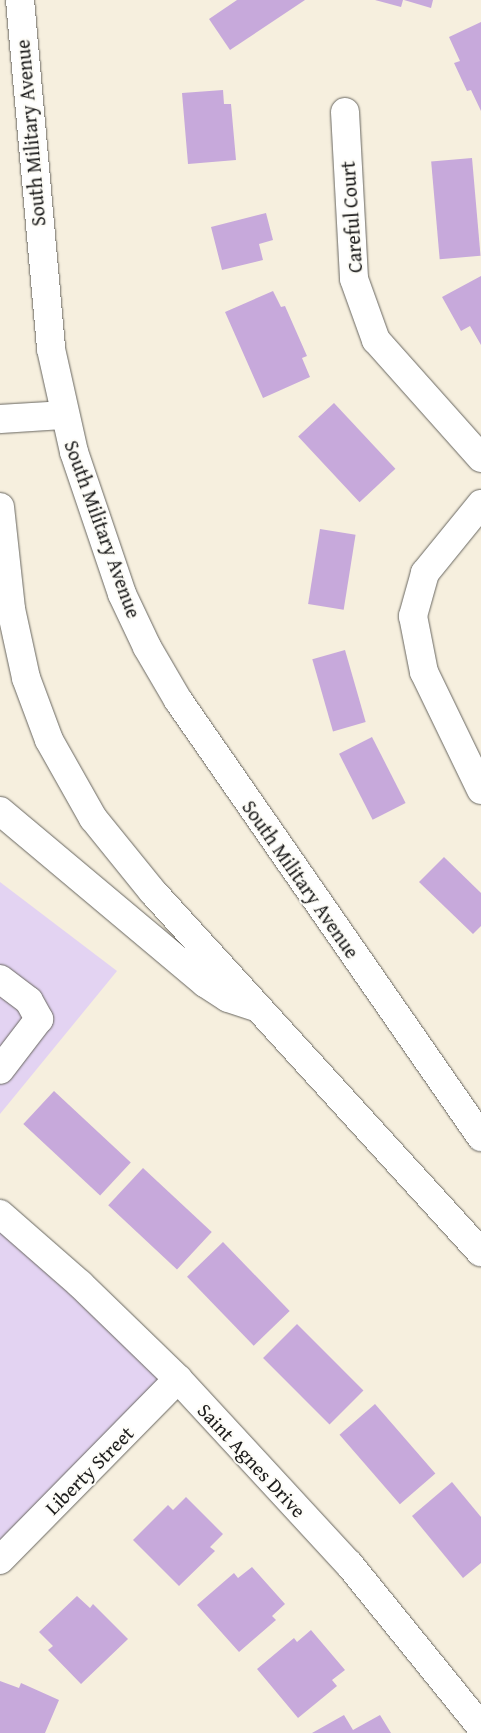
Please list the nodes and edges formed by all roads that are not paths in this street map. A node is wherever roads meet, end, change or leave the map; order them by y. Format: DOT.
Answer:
graph roads {
  1 [pos="20,0"];
  2 [pos="345,112"];
  3 [pos="64,415"];
  4 [pos="0,419"];
  5 [pos="481,458"];
  6 [pos="481,504"];
  7 [pos="0,508"];
  8 [pos="481,790"];
  9 [pos="0,811"];
  10 [pos="0,979"];
  11 [pos="260,1008"];
  12 [pos="0,1070"];
  13 [pos="481,1137"];
  14 [pos="4,1224"];
  15 [pos="481,1252"];
  16 [pos="178,1379"];
  17 [pos="0,1560"];
  18 [pos="481,1727"];
  1 -- 3 [label="main road, South Military Avenue"];
  2 -- 5 [label="main road, Careful Court"];
  3 -- 4 [label="main road"];
  3 -- 13 [label="main road, South Military Avenue"];
  6 -- 8 [label="main road"];
  7 -- 11 [label="main road"];
  9 -- 11 [label="main road"];
  10 -- 12 [label="main road"];
  11 -- 15 [label="main road"];
  14 -- 16 [label="main road, Saint Agnes Drive"];
  16 -- 17 [label="main road, Liberty Street"];
  16 -- 18 [label="main road, Saint Agnes Drive"];
}
